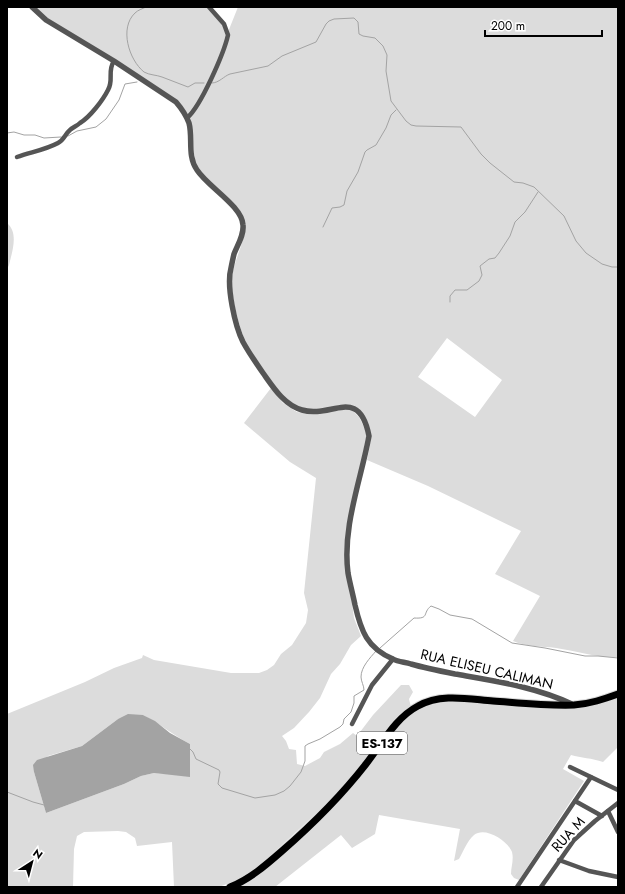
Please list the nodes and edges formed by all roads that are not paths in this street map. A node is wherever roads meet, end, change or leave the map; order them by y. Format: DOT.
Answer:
graph roads {
  1 [pos="32,7"];
  2 [pos="209,7"];
  3 [pos="114,61"];
  4 [pos="187,118"];
  5 [pos="17,157"];
  6 [pos="393,659"];
  7 [pos="618,694"];
  8 [pos="575,705"];
  9 [pos="352,724"];
  10 [pos="570,767"];
  11 [pos="591,777"];
  12 [pos="618,790"];
  13 [pos="575,801"];
  14 [pos="618,803"];
  15 [pos="608,811"];
  16 [pos="602,816"];
  17 [pos="618,832"];
  18 [pos="559,860"];
  19 [pos="618,877"];
  20 [pos="230,887"];
  21 [pos="517,887"];
  22 [pos="541,887"];
  1 -- 3 [label="street"];
  2 -- 4 [label="street"];
  3 -- 4 [label="street"];
  3 -- 5 [label="street"];
  4 -- 6 [label="street, RUA ELISEU CALIMAN"];
  6 -- 8 [label="street, RUA ELISEU CALIMAN"];
  6 -- 9 [label="street"];
  7 -- 8 [label="main road, ES-137"];
  8 -- 20 [label="main road, ES-137"];
  10 -- 11 [label="street"];
  11 -- 12 [label="street"];
  11 -- 13 [label="street"];
  13 -- 16 [label="street"];
  13 -- 21 [label="street"];
  14 -- 15 [label="street, RUA M"];
  15 -- 16 [label="street, RUA M"];
  15 -- 17 [label="street"];
  16 -- 18 [label="street, RUA M"];
  18 -- 19 [label="street"];
  18 -- 22 [label="street, RUA M"];
}
